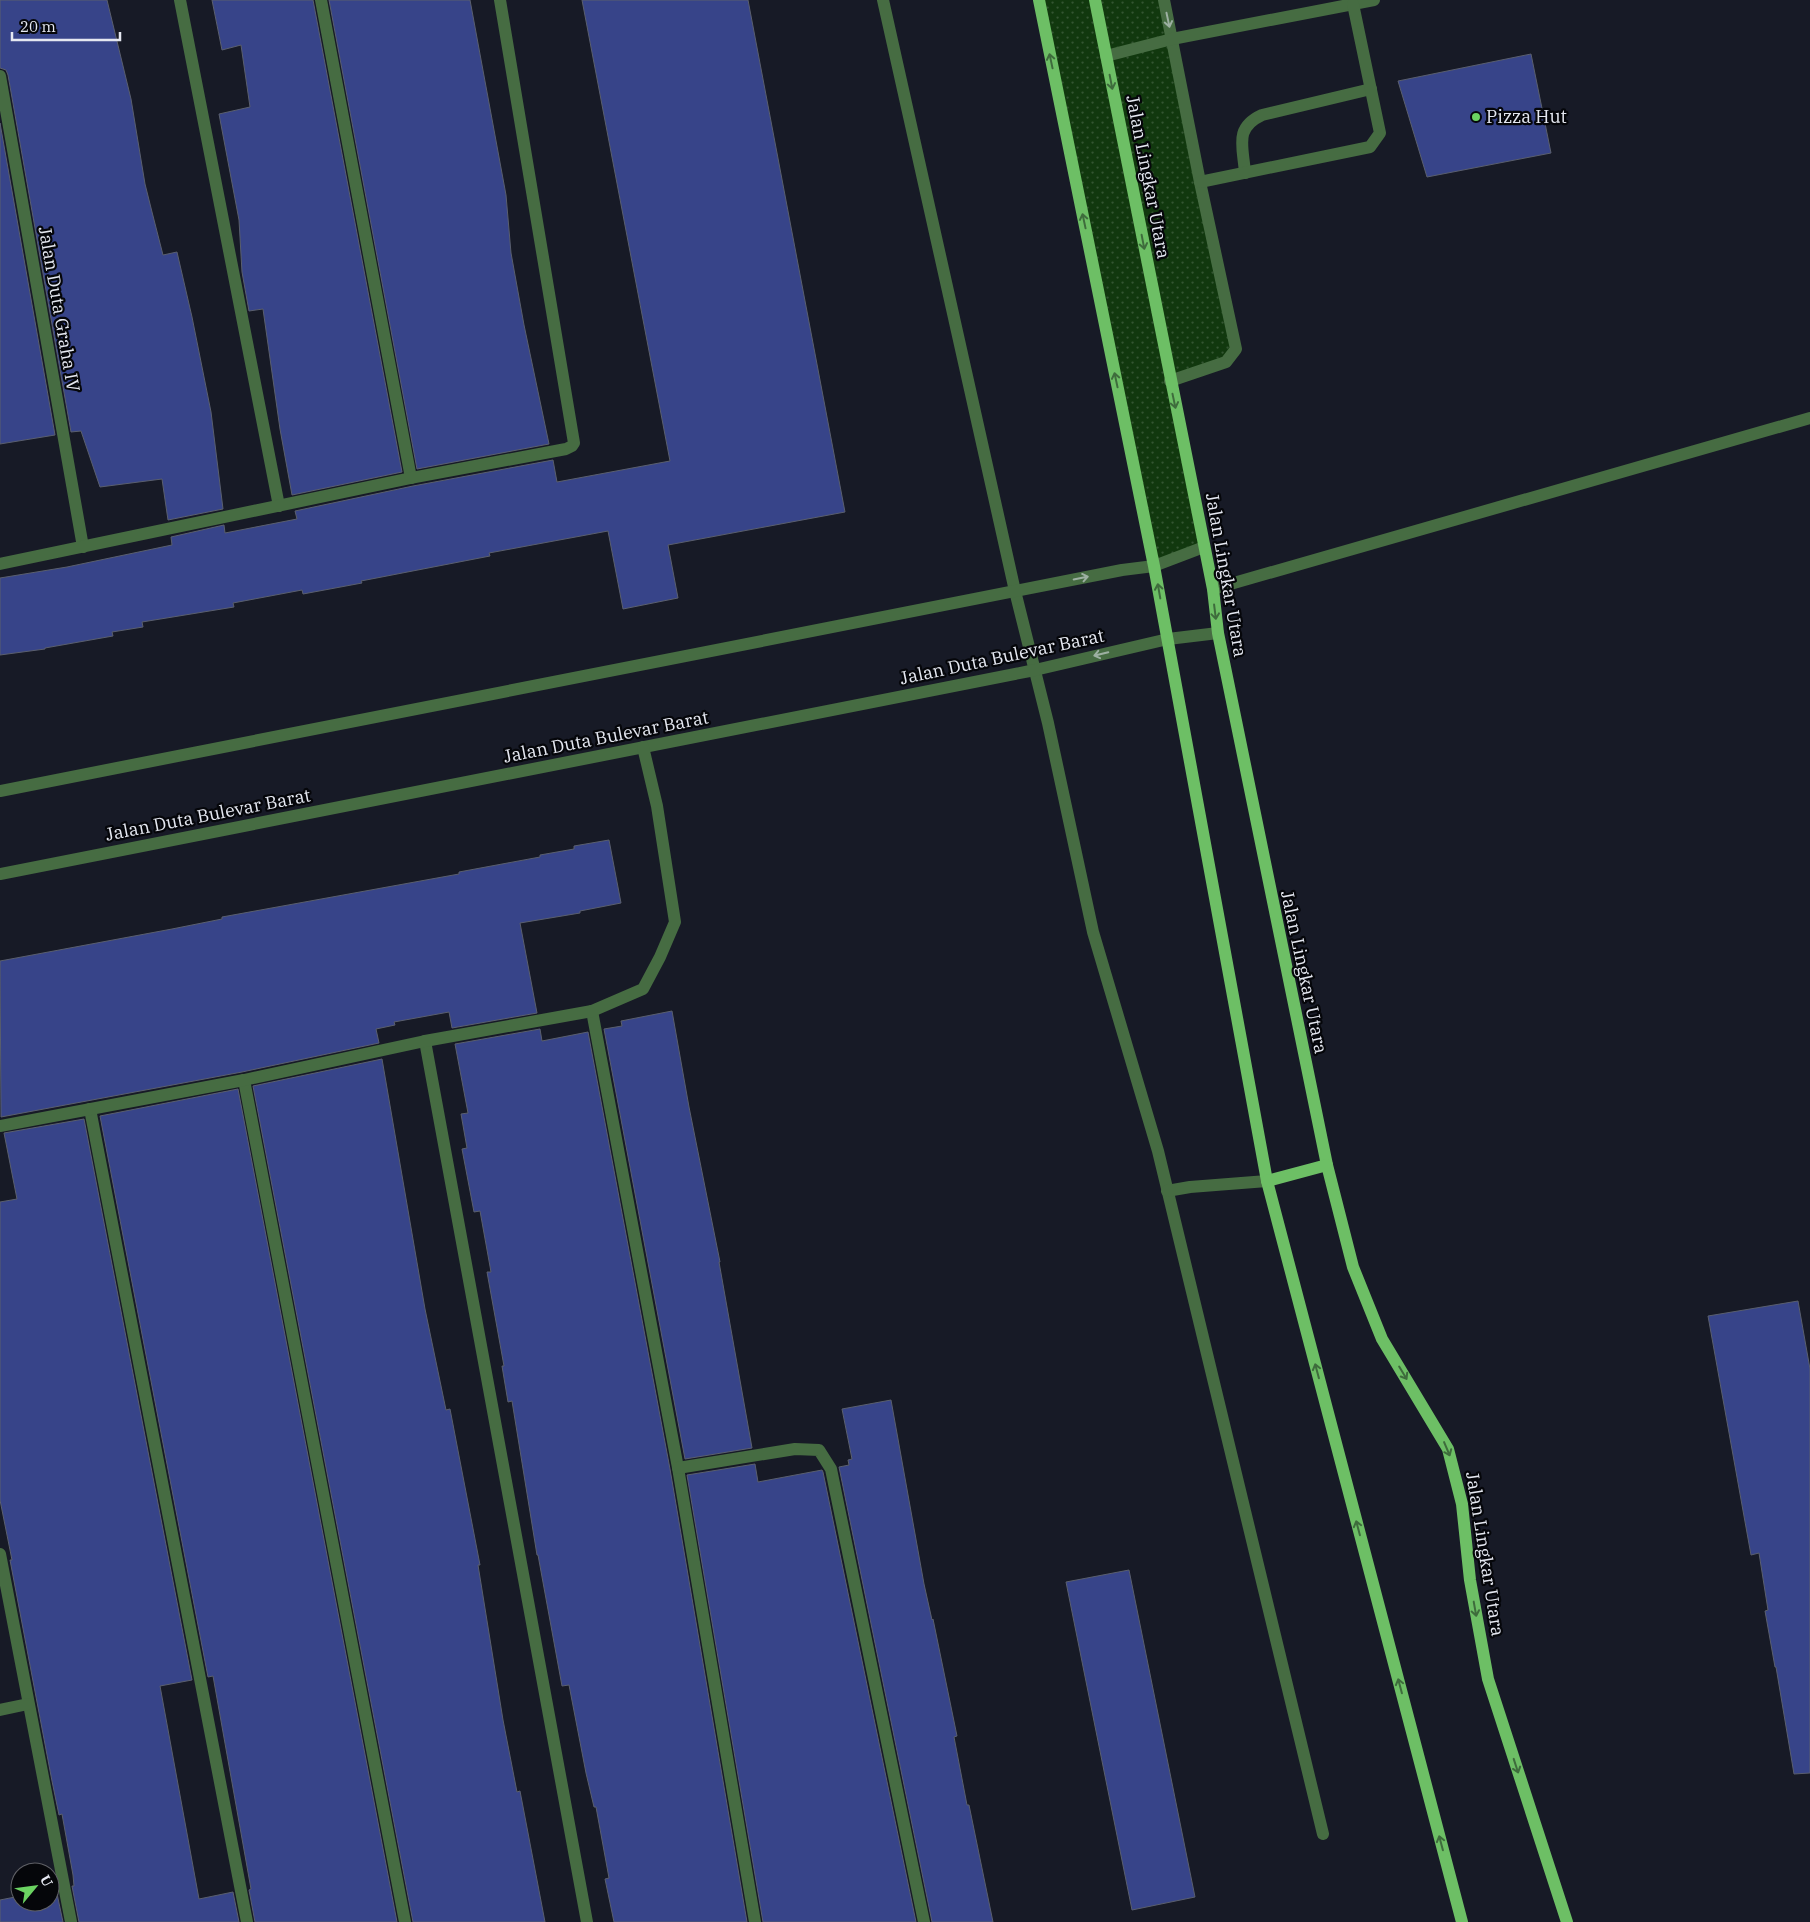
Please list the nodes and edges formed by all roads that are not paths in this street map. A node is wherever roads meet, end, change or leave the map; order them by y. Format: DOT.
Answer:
graph roads {
  1 [pos="180,0"];
  2 [pos="321,0"];
  3 [pos="500,0"];
  4 [pos="883,0"];
  5 [pos="1039,0"];
  6 [pos="1095,0"];
  7 [pos="1164,0"];
  8 [pos="1374,0"];
  9 [pos="1353,4"];
  10 [pos="1172,40"];
  11 [pos="1106,56"];
  12 [pos="0,76"];
  13 [pos="1371,89"];
  14 [pos="1245,172"];
  15 [pos="1200,182"];
  16 [pos="1170,381"];
  17 [pos="1810,418"];
  18 [pos="411,478"];
  19 [pos="279,506"];
  20 [pos="83,547"];
  21 [pos="1204,547"];
  22 [pos="0,564"];
  23 [pos="1154,566"];
  24 [pos="1212,589"];
  25 [pos="1015,591"];
  26 [pos="1218,633"];
  27 [pos="1168,638"];
  28 [pos="1035,670"];
  29 [pos="643,747"];
  30 [pos="0,791"];
  31 [pos="0,874"];
  32 [pos="592,1011"];
  33 [pos="425,1041"];
  34 [pos="244,1080"];
  35 [pos="90,1109"];
  36 [pos="0,1126"];
  37 [pos="1326,1165"];
  38 [pos="1267,1181"];
  39 [pos="1167,1191"];
  40 [pos="678,1468"];
  41 [pos="0,1554"];
  42 [pos="28,1704"];
  43 [pos="0,1710"];
  44 [pos="1323,1834"];
  45 [pos="71,1922"];
  46 [pos="247,1922"];
  47 [pos="405,1922"];
  48 [pos="587,1922"];
  49 [pos="754,1922"];
  50 [pos="924,1922"];
  51 [pos="1462,1922"];
  52 [pos="1567,1922"];
  1 -- 19 [label="street"];
  2 -- 18 [label="street"];
  3 -- 18 [label="street"];
  4 -- 25 [label="street"];
  23 -- 5 [label="main road, one-way"];
  6 -- 11 [label="main road, Jalan Lingkar Utara"];
  7 -- 10 [label="street, one-way"];
  8 -- 9 [label="street"];
  9 -- 10 [label="street"];
  9 -- 13 [label="street"];
  10 -- 11 [label="street"];
  10 -- 15 [label="street"];
  11 -- 16 [label="main road, Jalan Lingkar Utara, one-way"];
  12 -- 20 [label="street, Jalan Duta Graha IV"];
  13 -- 14 [label="street"];
  13 -- 14 [label="street"];
  14 -- 15 [label="street"];
  15 -- 16 [label="street"];
  16 -- 21 [label="main road, Jalan Lingkar Utara, one-way"];
  17 -- 24 [label="street"];
  18 -- 19 [label="street"];
  19 -- 20 [label="street"];
  20 -- 22 [label="street"];
  21 -- 23 [label="street"];
  21 -- 24 [label="main road, Jalan Lingkar Utara"];
  25 -- 23 [label="street, one-way"];
  27 -- 23 [label="main road, one-way"];
  24 -- 26 [label="main road, Jalan Lingkar Utara, one-way"];
  25 -- 28 [label="street"];
  25 -- 30 [label="street"];
  26 -- 27 [label="street, Jalan Duta Bulevar Barat"];
  26 -- 37 [label="main road, Jalan Lingkar Utara"];
  27 -- 28 [label="street, Jalan Duta Bulevar Barat, one-way"];
  27 -- 38 [label="main road"];
  28 -- 29 [label="street, Jalan Duta Bulevar Barat"];
  28 -- 39 [label="street"];
  29 -- 31 [label="street, Jalan Duta Bulevar Barat"];
  29 -- 32 [label="street"];
  32 -- 33 [label="street"];
  32 -- 40 [label="street"];
  33 -- 34 [label="street"];
  33 -- 48 [label="street"];
  34 -- 35 [label="street"];
  34 -- 47 [label="street"];
  35 -- 36 [label="street"];
  35 -- 46 [label="street"];
  37 -- 38 [label="main road"];
  37 -- 52 [label="main road, Jalan Lingkar Utara, one-way"];
  38 -- 39 [label="street"];
  51 -- 38 [label="main road, one-way"];
  39 -- 44 [label="street"];
  40 -- 49 [label="street"];
  40 -- 50 [label="street"];
  41 -- 42 [label="street"];
  42 -- 43 [label="street"];
  42 -- 45 [label="street"];
}
